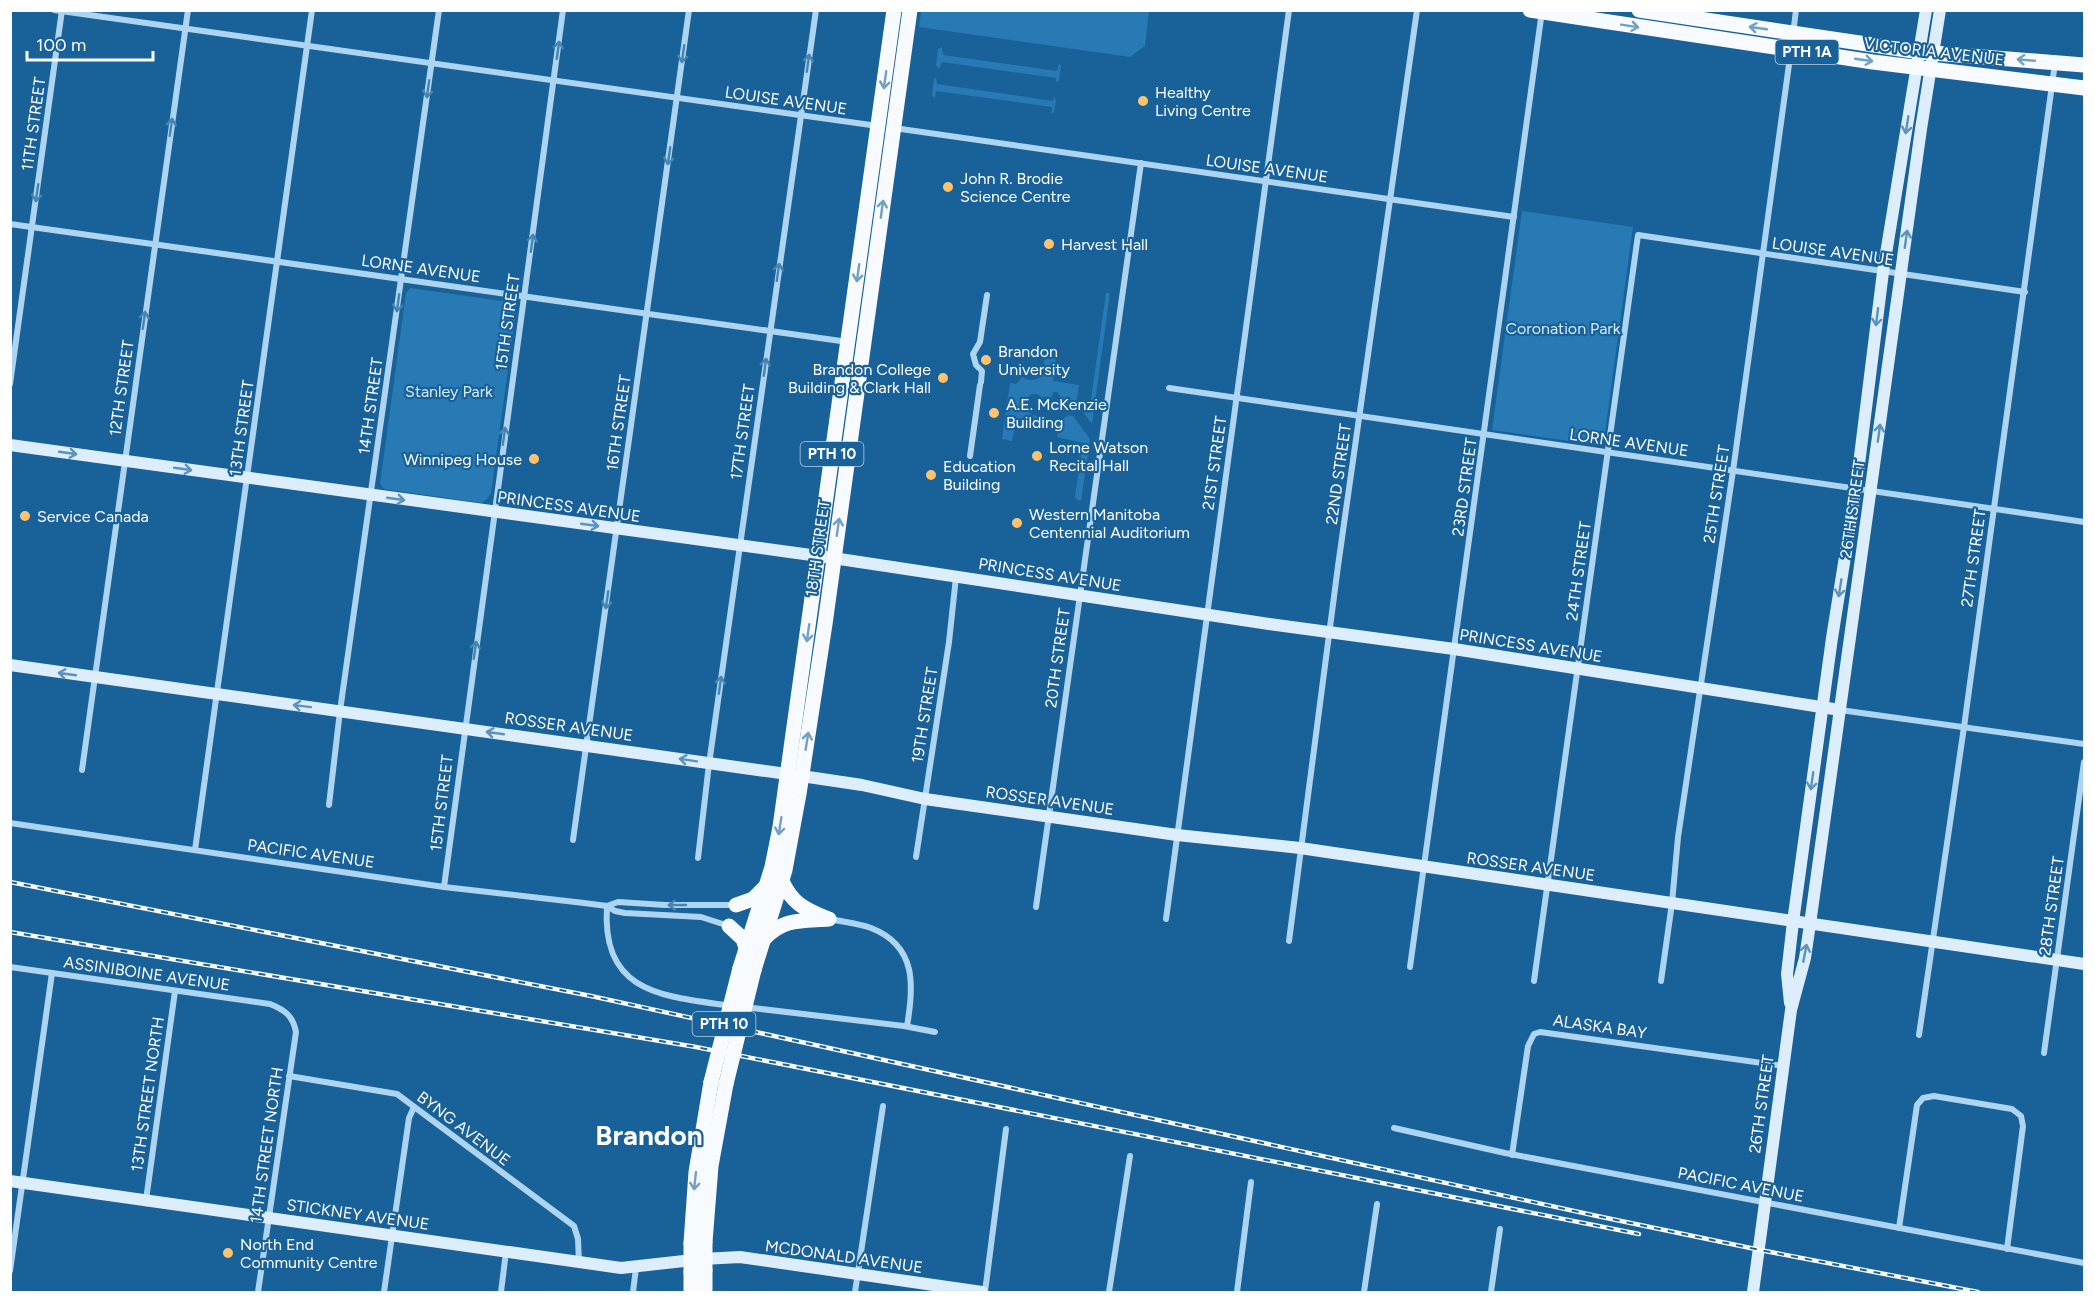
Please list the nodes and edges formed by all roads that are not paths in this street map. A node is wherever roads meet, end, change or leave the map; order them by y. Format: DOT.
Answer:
graph roads {
  1 [pos="54,10"];
  2 [pos="188,10"];
  3 [pos="312,10"];
  4 [pos="439,10"];
  5 [pos="563,10"];
  6 [pos="689,10"];
  7 [pos="816,10"];
  8 [pos="910,10"];
  9 [pos="915,10"];
  10 [pos="1289,10"];
  11 [pos="1417,10"];
  12 [pos="1639,10"];
  13 [pos="1796,10"];
  14 [pos="1926,10"];
  15 [pos="1940,10"];
  16 [pos="62,11"];
  17 [pos="1538,11"];
  18 [pos="1669,13"];
  19 [pos="893,14"];
  20 [pos="185,29"];
  21 [pos="1667,32"];
  22 [pos="1793,33"];
  23 [pos="307,46"];
  24 [pos="1791,49"];
  25 [pos="1925,60"];
  26 [pos="903,62"];
  27 [pos="2056,63"];
  28 [pos="432,64"];
  29 [pos="2085,65"];
  30 [pos="553,81"];
  31 [pos="2053,84"];
  32 [pos="2085,88"];
  33 [pos="677,98"];
  34 [pos="801,115"];
  35 [pos="886,127"];
  36 [pos="1141,164"];
  37 [pos="1267,182"];
  38 [pos="1391,199"];
  39 [pos="1514,217"];
  40 [pos="10,224"];
  41 [pos="33,227"];
  42 [pos="1638,236"];
  43 [pos="155,244"];
  44 [pos="1763,254"];
  45 [pos="277,261"];
  46 [pos="1883,272"];
  47 [pos="1901,274"];
  48 [pos="401,279"];
  49 [pos="2025,292"];
  50 [pos="987,295"];
  51 [pos="525,296"];
  52 [pos="647,313"];
  53 [pos="770,330"];
  54 [pos="855,343"];
  55 [pos="10,384"];
  56 [pos="1169,388"];
  57 [pos="1236,397"];
  58 [pos="1360,415"];
  59 [pos="1484,435"];
  60 [pos="10,445"];
  61 [pos="1608,452"];
  62 [pos="970,456"];
  63 [pos="125,461"];
  64 [pos="1733,471"];
  65 [pos="248,478"];
  66 [pos="1856,488"];
  67 [pos="1871,491"];
  68 [pos="371,495"];
  69 [pos="1994,509"];
  70 [pos="493,512"];
  71 [pos="2085,522"];
  72 [pos="617,529"];
  73 [pos="740,546"];
  74 [pos="826,558"];
  75 [pos="956,577"];
  76 [pos="1079,596"];
  77 [pos="1207,615"];
  78 [pos="1330,632"];
  79 [pos="1454,649"];
  80 [pos="10,665"];
  81 [pos="1577,668"];
  82 [pos="94,677"];
  83 [pos="1700,689"];
  84 [pos="217,694"];
  85 [pos="1823,708"];
  86 [pos="1840,710"];
  87 [pos="340,711"];
  88 [pos="1964,727"];
  89 [pos="464,729"];
  90 [pos="2085,744"];
  91 [pos="586,746"];
  92 [pos="2085,762"];
  93 [pos="709,764"];
  94 [pos="82,770"];
  95 [pos="795,775"];
  96 [pos="925,799"];
  97 [pos="329,805"];
  98 [pos="1049,816"];
  99 [pos="10,823"];
  100 [pos="1177,835"];
  101 [pos="573,840"];
  102 [pos="1300,848"];
  103 [pos="195,850"];
  104 [pos="916,857"];
  105 [pos="698,858"];
  106 [pos="1425,867"];
  107 [pos="782,881"];
  108 [pos="766,885"];
  109 [pos="1548,885"];
  110 [pos="444,887"];
  111 [pos="1672,903"];
  112 [pos="736,905"];
  113 [pos="607,906"];
  114 [pos="1036,907"];
  115 [pos="829,919"];
  116 [pos="1166,919"];
  117 [pos="1793,922"];
  118 [pos="1810,924"];
  119 [pos="729,926"];
  120 [pos="764,939"];
  121 [pos="1289,941"];
  122 [pos="1933,943"];
  123 [pos="746,948"];
  124 [pos="2057,960"];
  125 [pos="2085,964"];
  126 [pos="1410,967"];
  127 [pos="10,968"];
  128 [pos="747,969"];
  129 [pos="52,973"];
  130 [pos="1534,981"];
  131 [pos="1661,981"];
  132 [pos="175,991"];
  133 [pos="279,1008"];
  134 [pos="1791,1010"];
  135 [pos="907,1026"];
  136 [pos="935,1032"];
  137 [pos="1919,1035"];
  138 [pos="2044,1053"];
  139 [pos="1784,1066"];
  140 [pos="289,1076"];
  141 [pos="414,1107"];
  142 [pos="882,1107"];
  143 [pos="1394,1128"];
  144 [pos="1006,1129"];
  145 [pos="1512,1155"];
  146 [pos="1130,1156"];
  147 [pos="16,1181"];
  148 [pos="1251,1182"];
  149 [pos="146,1200"];
  150 [pos="1765,1203"];
  151 [pos="1377,1204"];
  152 [pos="269,1218"];
  153 [pos="1899,1228"];
  154 [pos="1500,1229"];
  155 [pos="392,1235"];
  156 [pos="2007,1249"];
  157 [pos="506,1252"];
  158 [pos="579,1263"];
  159 [pos="2085,1263"];
  160 [pos="699,1267"];
  161 [pos="636,1268"];
  162 [pos="10,1271"];
  163 [pos="858,1275"];
  164 [pos="258,1293"];
  165 [pos="384,1293"];
  166 [pos="501,1293"];
  167 [pos="633,1293"];
  168 [pos="691,1293"];
  169 [pos="705,1293"];
  170 [pos="855,1293"];
  171 [pos="984,1293"];
  172 [pos="1109,1293"];
  173 [pos="1237,1293"];
  174 [pos="1364,1293"];
  175 [pos="1491,1293"];
  176 [pos="1753,1293"];
  1 -- 16 [label="street, LOUISE AVENUE"];
  2 -- 20 [label="street, 12TH STREET"];
  3 -- 23 [label="street, 13TH STREET"];
  4 -- 28 [label="street, 14TH STREET"];
  30 -- 5 [label="street, 15TH STREET, one-way"];
  6 -- 33 [label="street, 16TH STREET, one-way"];
  34 -- 7 [label="street, 17TH STREET, one-way"];
  8 -- 26 [label="main road, 18TH STREET / PTH 10"];
  9 -- 26 [label="main road"];
  10 -- 37 [label="street, 21ST STREET"];
  11 -- 38 [label="street, 22ND STREET"];
  12 -- 18 [label="main road, VICTORIA AVENUE / PTH 1A"];
  13 -- 22 [label="street, 25TH STREET"];
  14 -- 25 [label="street, 26TH STREET"];
  15 -- 25 [label="street, 26TH STREET"];
  16 -- 20 [label="street, LOUISE AVENUE"];
  16 -- 41 [label="street, 11TH STREET, one-way"];
  17 -- 21 [label="main road, VICTORIA AVENUE / PTH 1A, one-way"];
  17 -- 39 [label="street, 23RD STREET"];
  18 -- 21 [label="street"];
  22 -- 18 [label="main road, VICTORIA AVENUE / PTH 1A, one-way"];
  19 -- 35 [label="main road, 18TH STREET / PTH 10, one-way"];
  20 -- 23 [label="street, LOUISE AVENUE"];
  43 -- 20 [label="street, 12TH STREET, one-way"];
  21 -- 24 [label="main road, VICTORIA AVENUE / PTH 1A"];
  22 -- 24 [label="street, 25TH STREET"];
  22 -- 25 [label="main road, VICTORIA AVENUE / PTH 1A"];
  23 -- 28 [label="street, LOUISE AVENUE"];
  23 -- 45 [label="street, 13TH STREET"];
  24 -- 25 [label="main road, VICTORIA AVENUE / PTH 1A, one-way"];
  24 -- 44 [label="street, 25TH STREET"];
  27 -- 25 [label="main road, VICTORIA AVENUE / PTH 1A, one-way"];
  25 -- 31 [label="main road, VICTORIA AVENUE / PTH 1A"];
  25 -- 46 [label="street, 26TH STREET, one-way"];
  47 -- 25 [label="street, 26TH STREET, one-way"];
  26 -- 35 [label="main road, 18TH STREET / PTH 10"];
  27 -- 29 [label="main road, VICTORIA AVENUE / PTH 1A"];
  27 -- 31 [label="street, 27TH STREET"];
  28 -- 30 [label="street, LOUISE AVENUE"];
  28 -- 48 [label="street, 14TH STREET, one-way"];
  30 -- 33 [label="street, LOUISE AVENUE"];
  51 -- 30 [label="street, 15TH STREET, one-way"];
  31 -- 32 [label="main road, VICTORIA AVENUE / PTH 1A"];
  31 -- 49 [label="street, 27TH STREET"];
  33 -- 34 [label="street, LOUISE AVENUE"];
  33 -- 52 [label="street, 16TH STREET, one-way"];
  34 -- 35 [label="street, LOUISE AVENUE"];
  53 -- 34 [label="street, 17TH STREET, one-way"];
  35 -- 36 [label="street, LOUISE AVENUE"];
  35 -- 54 [label="main road, 18TH STREET / PTH 10"];
  36 -- 37 [label="street, LOUISE AVENUE"];
  36 -- 76 [label="street, 20TH STREET"];
  37 -- 38 [label="street, LOUISE AVENUE"];
  37 -- 57 [label="street, 21ST STREET"];
  38 -- 39 [label="street, LOUISE AVENUE"];
  38 -- 58 [label="street, 22ND STREET"];
  39 -- 59 [label="street, 23RD STREET"];
  40 -- 41 [label="street, LORNE AVENUE"];
  41 -- 43 [label="street, LORNE AVENUE"];
  41 -- 55 [label="street, 11TH STREET"];
  42 -- 44 [label="street, LOUISE AVENUE"];
  42 -- 61 [label="street, 24TH STREET"];
  43 -- 45 [label="street, LORNE AVENUE"];
  63 -- 43 [label="street, 12TH STREET, one-way"];
  44 -- 46 [label="street, LOUISE AVENUE"];
  44 -- 64 [label="street, 25TH STREET"];
  45 -- 48 [label="street, LORNE AVENUE"];
  45 -- 65 [label="street, 13TH STREET"];
  46 -- 47 [label="street, LOUISE AVENUE"];
  46 -- 66 [label="street, 26TH STREET, one-way"];
  47 -- 49 [label="street, LOUISE AVENUE"];
  67 -- 47 [label="street, 26TH STREET, one-way"];
  48 -- 51 [label="street, LORNE AVENUE"];
  48 -- 68 [label="street, 14TH STREET, one-way"];
  49 -- 69 [label="street, 27TH STREET"];
  50 -- 62 [label="street"];
  51 -- 52 [label="street, LORNE AVENUE"];
  70 -- 51 [label="street, 15TH STREET, one-way"];
  52 -- 53 [label="street, LORNE AVENUE"];
  52 -- 72 [label="street, 16TH STREET"];
  53 -- 54 [label="street, LORNE AVENUE"];
  73 -- 53 [label="street, 17TH STREET, one-way"];
  54 -- 74 [label="main road, 18TH STREET / PTH 10"];
  56 -- 57 [label="street, LORNE AVENUE"];
  57 -- 58 [label="street, LORNE AVENUE"];
  57 -- 77 [label="street, 21ST STREET"];
  58 -- 59 [label="street, LORNE AVENUE"];
  58 -- 78 [label="street, 22ND STREET"];
  59 -- 61 [label="street, LORNE AVENUE"];
  59 -- 79 [label="street, 23RD STREET"];
  60 -- 63 [label="street, PRINCESS AVENUE, one-way"];
  61 -- 64 [label="street, LORNE AVENUE"];
  61 -- 81 [label="street, 24TH STREET"];
  63 -- 65 [label="street, PRINCESS AVENUE, one-way"];
  63 -- 82 [label="street, 12TH STREET"];
  64 -- 66 [label="street, LORNE AVENUE"];
  64 -- 83 [label="street, 25TH STREET"];
  65 -- 68 [label="street, PRINCESS AVENUE"];
  65 -- 84 [label="street, 13TH STREET"];
  66 -- 67 [label="street, LORNE AVENUE"];
  66 -- 85 [label="street, 26TH STREET, one-way"];
  67 -- 69 [label="street, LORNE AVENUE"];
  67 -- 86 [label="street, 26TH STREET"];
  68 -- 70 [label="street, PRINCESS AVENUE, one-way"];
  68 -- 87 [label="street, 14TH STREET"];
  69 -- 71 [label="street, LORNE AVENUE"];
  69 -- 88 [label="street, 27TH STREET"];
  70 -- 72 [label="street, PRINCESS AVENUE, one-way"];
  89 -- 70 [label="street, 15TH STREET, one-way"];
  72 -- 73 [label="street, PRINCESS AVENUE"];
  72 -- 91 [label="street, 16TH STREET, one-way"];
  73 -- 74 [label="street, PRINCESS AVENUE"];
  93 -- 73 [label="street, 17TH STREET, one-way"];
  74 -- 75 [label="street, PRINCESS AVENUE"];
  74 -- 95 [label="main road, 18TH STREET / PTH 10"];
  75 -- 76 [label="street, PRINCESS AVENUE"];
  75 -- 96 [label="street, 19TH STREET"];
  76 -- 77 [label="street, PRINCESS AVENUE"];
  76 -- 98 [label="street, 20TH STREET"];
  77 -- 78 [label="street, PRINCESS AVENUE"];
  77 -- 100 [label="street, 21ST STREET"];
  78 -- 79 [label="street, PRINCESS AVENUE"];
  78 -- 102 [label="street, 22ND STREET"];
  79 -- 81 [label="street, PRINCESS AVENUE"];
  79 -- 106 [label="street, 23RD STREET"];
  82 -- 80 [label="street, ROSSER AVENUE, one-way"];
  81 -- 83 [label="street, PRINCESS AVENUE"];
  81 -- 109 [label="street, 24TH STREET"];
  82 -- 84 [label="street, ROSSER AVENUE"];
  82 -- 94 [label="street, 12TH STREET"];
  83 -- 85 [label="street, PRINCESS AVENUE"];
  83 -- 111 [label="street, 25TH STREET"];
  87 -- 84 [label="street, ROSSER AVENUE, one-way"];
  84 -- 103 [label="street, 13TH STREET"];
  85 -- 86 [label="street, PRINCESS AVENUE"];
  85 -- 117 [label="street, 26TH STREET, one-way"];
  86 -- 88 [label="street, PRINCESS AVENUE"];
  86 -- 118 [label="street, 26TH STREET"];
  87 -- 89 [label="street, ROSSER AVENUE"];
  87 -- 97 [label="street, 14TH STREET"];
  88 -- 90 [label="street, PRINCESS AVENUE"];
  88 -- 122 [label="street, 27TH STREET"];
  91 -- 89 [label="street, ROSSER AVENUE, one-way"];
  89 -- 110 [label="street, 15TH STREET"];
  93 -- 91 [label="street, ROSSER AVENUE, one-way"];
  91 -- 101 [label="street, 16TH STREET"];
  92 -- 124 [label="street, 28TH STREET"];
  93 -- 95 [label="street, ROSSER AVENUE"];
  93 -- 105 [label="street, 17TH STREET"];
  95 -- 96 [label="street, ROSSER AVENUE"];
  95 -- 107 [label="main road, 18TH STREET / PTH 10"];
  95 -- 108 [label="main road, 18TH STREET / PTH 10, one-way"];
  96 -- 98 [label="street, ROSSER AVENUE"];
  96 -- 104 [label="street, 19TH STREET"];
  98 -- 100 [label="street, ROSSER AVENUE"];
  98 -- 114 [label="street, 20TH STREET"];
  99 -- 103 [label="street, PACIFIC AVENUE"];
  100 -- 102 [label="street, ROSSER AVENUE"];
  100 -- 116 [label="street, 21ST STREET"];
  102 -- 106 [label="street, ROSSER AVENUE"];
  102 -- 121 [label="street, 22ND STREET"];
  103 -- 110 [label="street, PACIFIC AVENUE"];
  106 -- 109 [label="street, ROSSER AVENUE"];
  106 -- 126 [label="street, 23RD STREET"];
  107 -- 115 [label="main road"];
  107 -- 120 [label="main road, 18TH STREET / PTH 10"];
  108 -- 112 [label="main road"];
  108 -- 123 [label="main road, 18TH STREET / PTH 10"];
  109 -- 111 [label="street, ROSSER AVENUE"];
  109 -- 130 [label="street, 24TH STREET"];
  110 -- 113 [label="street, PACIFIC AVENUE"];
  111 -- 117 [label="street, ROSSER AVENUE"];
  111 -- 131 [label="street, 25TH STREET"];
  112 -- 113 [label="street, PACIFIC AVENUE, one-way"];
  113 -- 119 [label="street, PACIFIC AVENUE"];
  113 -- 135 [label="street"];
  115 -- 120 [label="main road"];
  115 -- 135 [label="street"];
  117 -- 118 [label="street, ROSSER AVENUE"];
  117 -- 134 [label="street, 26TH STREET"];
  118 -- 122 [label="street, ROSSER AVENUE"];
  134 -- 118 [label="street, 26TH STREET, one-way"];
  119 -- 123 [label="main road"];
  120 -- 128 [label="main road, 18TH STREET / PTH 10"];
  122 -- 124 [label="street, ROSSER AVENUE"];
  122 -- 137 [label="street, 27TH STREET"];
  123 -- 128 [label="main road, 18TH STREET / PTH 10"];
  124 -- 125 [label="street, ROSSER AVENUE"];
  124 -- 138 [label="street, 28TH STREET"];
  127 -- 129 [label="street, ASSINIBOINE AVENUE"];
  128 -- 160 [label="main road, 18TH STREET / PTH 10, bridge"];
  129 -- 132 [label="street, ASSINIBOINE AVENUE"];
  129 -- 147 [label="street"];
  132 -- 133 [label="street, ASSINIBOINE AVENUE"];
  132 -- 149 [label="street, 13TH STREET NORTH"];
  133 -- 140 [label="street, 14TH STREET NORTH"];
  134 -- 139 [label="street, 26TH STREET"];
  135 -- 136 [label="street"];
  139 -- 145 [label="street, ALASKA BAY"];
  139 -- 150 [label="street, 26TH STREET"];
  140 -- 141 [label="street, BYNG AVENUE"];
  140 -- 152 [label="street, 14TH STREET NORTH"];
  141 -- 155 [label="street"];
  141 -- 158 [label="street, BYNG AVENUE"];
  142 -- 163 [label="street"];
  143 -- 145 [label="street, PACIFIC AVENUE"];
  144 -- 171 [label="street"];
  145 -- 150 [label="street, PACIFIC AVENUE"];
  146 -- 172 [label="street"];
  147 -- 149 [label="street, STICKNEY AVENUE"];
  147 -- 162 [label="street"];
  148 -- 173 [label="street"];
  149 -- 152 [label="street, STICKNEY AVENUE"];
  150 -- 153 [label="street, PACIFIC AVENUE"];
  150 -- 176 [label="street, 26TH STREET"];
  151 -- 174 [label="street"];
  152 -- 155 [label="street, STICKNEY AVENUE"];
  152 -- 164 [label="street, 14TH STREET NORTH"];
  153 -- 156 [label="street, PACIFIC AVENUE"];
  153 -- 156 [label="street"];
  154 -- 175 [label="street"];
  155 -- 157 [label="street, STICKNEY AVENUE"];
  155 -- 165 [label="street"];
  156 -- 159 [label="street, PACIFIC AVENUE"];
  157 -- 158 [label="street, STICKNEY AVENUE"];
  157 -- 166 [label="street"];
  158 -- 161 [label="street, STICKNEY AVENUE"];
  160 -- 161 [label="street, STICKNEY AVENUE"];
  160 -- 163 [label="street, MCDONALD AVENUE"];
  160 -- 168 [label="main road, PTH 10"];
  160 -- 169 [label="main road, PTH 10"];
  161 -- 167 [label="street"];
  163 -- 170 [label="street"];
  163 -- 171 [label="street, MCDONALD AVENUE"];
}
